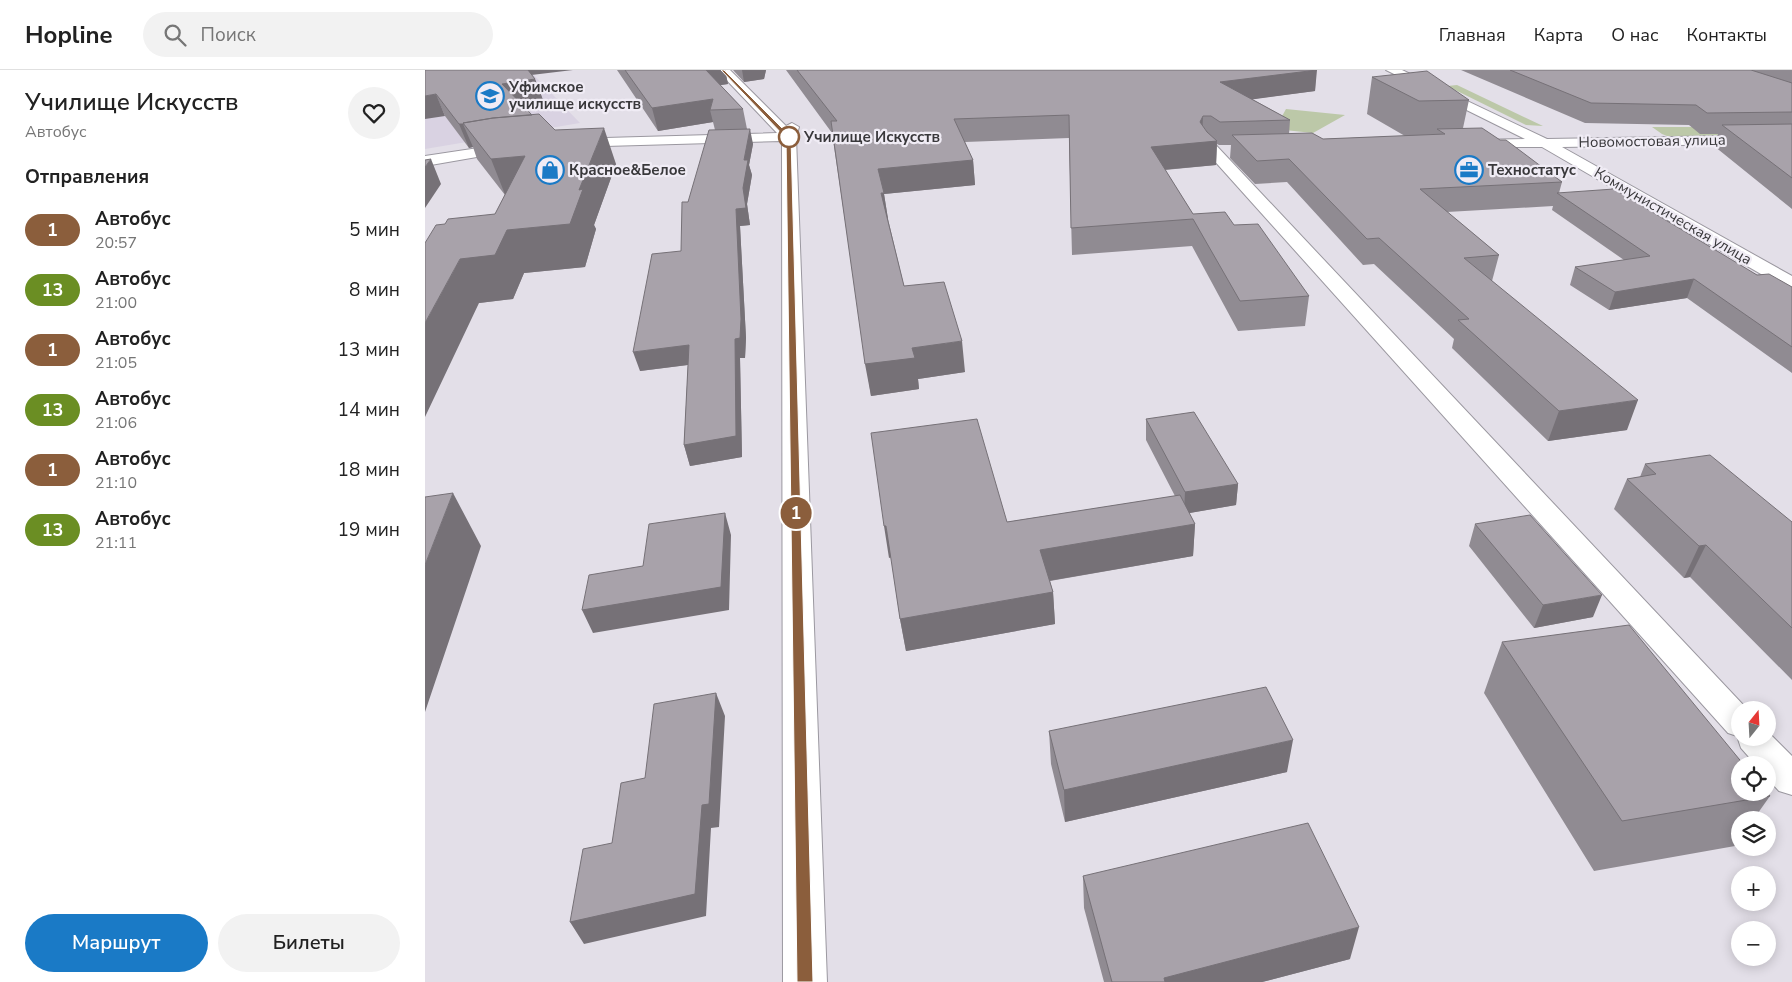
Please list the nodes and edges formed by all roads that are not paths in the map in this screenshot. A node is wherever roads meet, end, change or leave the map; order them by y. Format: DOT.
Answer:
graph roads {
  1 [pos="723,70"];
  2 [pos="735,70"];
  3 [pos="1393,70"];
  4 [pos="789,137"];
  5 [pos="1792,139"];
  6 [pos="1543,142"];
  7 [pos="552,144"];
  8 [pos="1455,145"];
  9 [pos="524,146"];
  10 [pos="1217,149"];
  11 [pos="425,161"];
  12 [pos="1792,284"];
  13 [pos="1731,714"];
  14 [pos="1760,746"];
  15 [pos="1792,780"];
  16 [pos="805,982"];
  1 -- 4 [label="street"];
  2 -- 4 [label="street"];
  3 -- 6 [label="street, Коммунистическая улица"];
  4 -- 7 [label="street"];
  4 -- 16 [label="street"];
  5 -- 6 [label="street, Новомостовая улица"];
  6 -- 8 [label="street, Новомостовая улица"];
  6 -- 12 [label="street, Коммунистическая улица"];
  9 -- 11 [label="street"];
  10 -- 13 [label="street"];
  14 -- 15 [label="street"];
}
